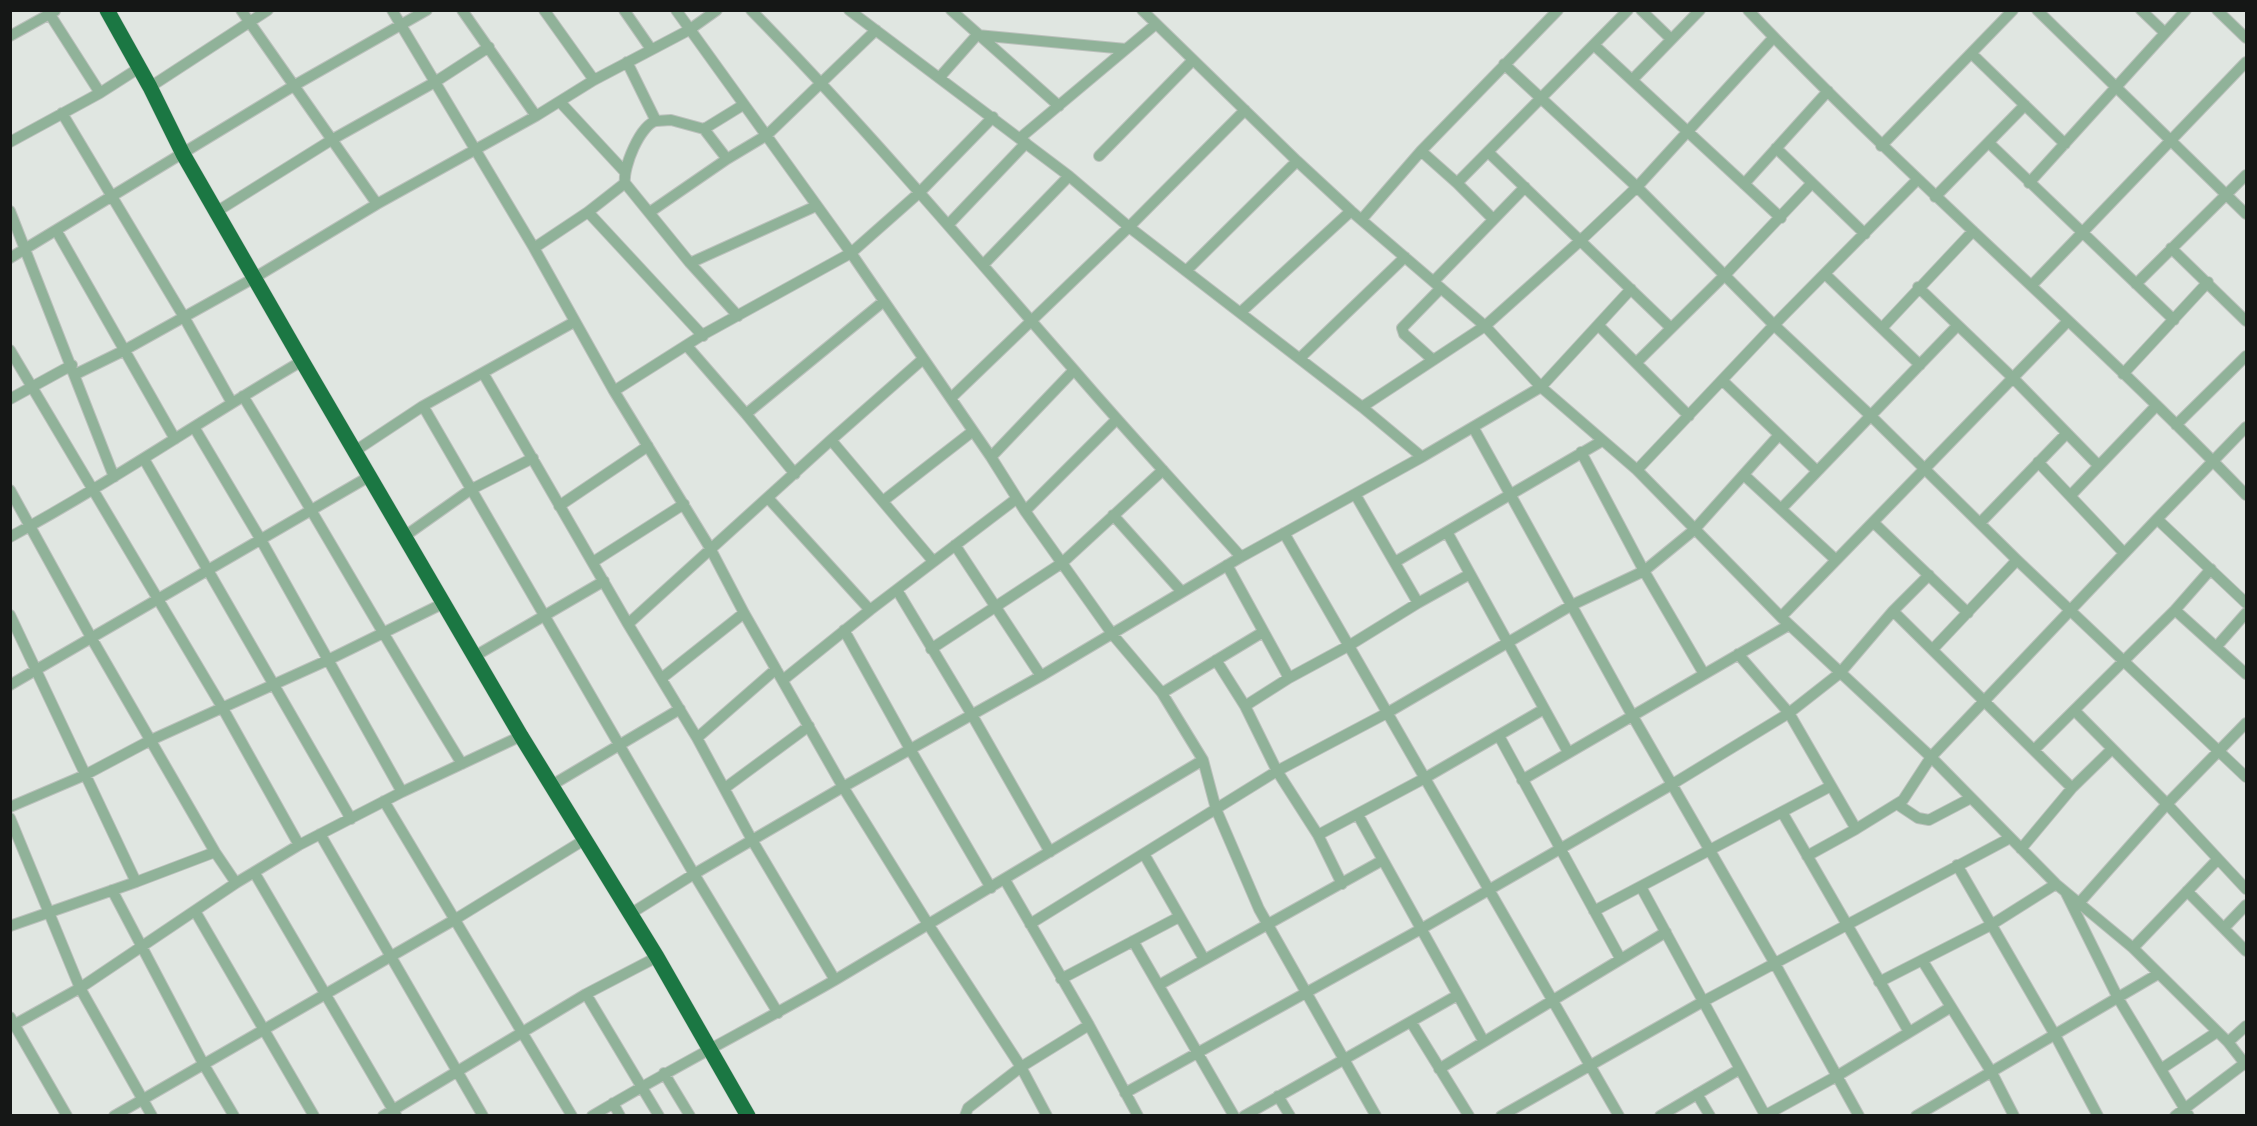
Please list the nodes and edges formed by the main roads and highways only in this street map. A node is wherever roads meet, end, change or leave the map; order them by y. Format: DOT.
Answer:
graph roads {
  1 [pos="107,10"];
  2 [pos="748,1116"];
  1 -- 2 [label="highway"];
}
